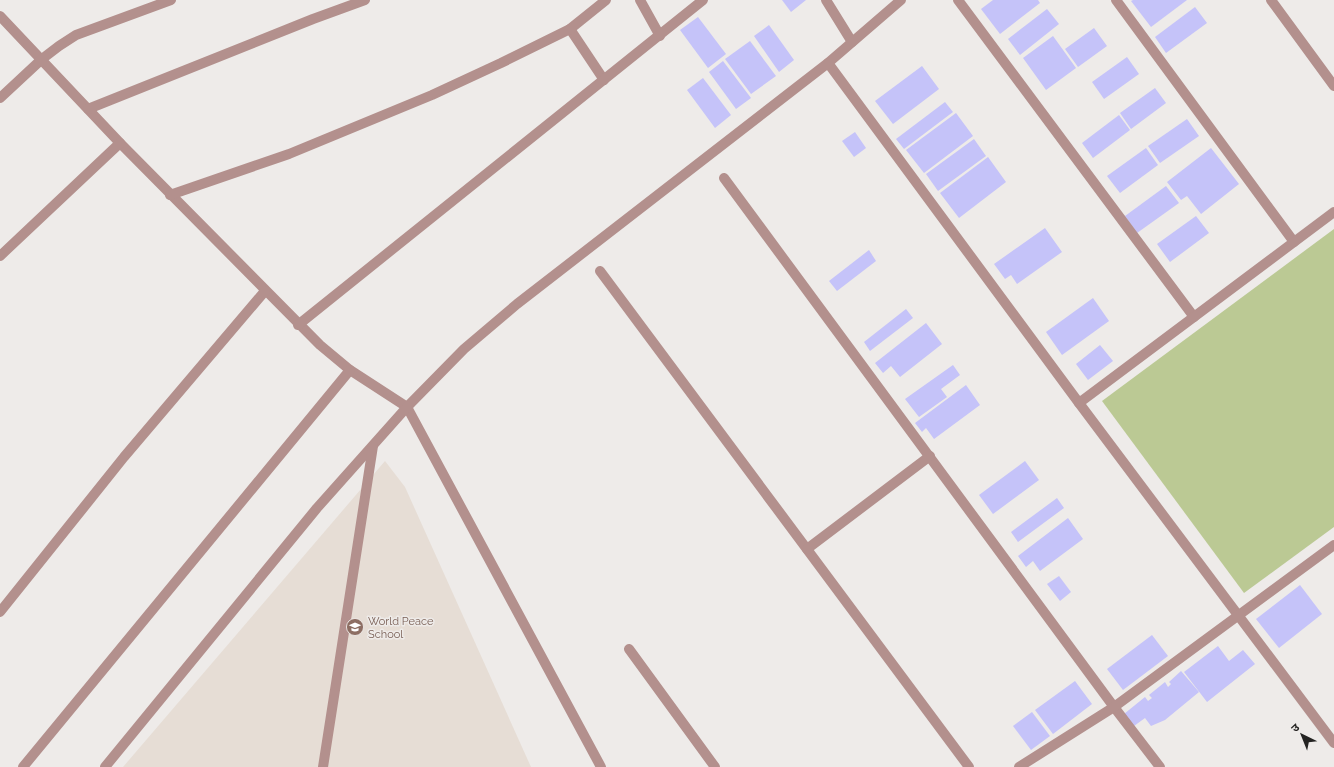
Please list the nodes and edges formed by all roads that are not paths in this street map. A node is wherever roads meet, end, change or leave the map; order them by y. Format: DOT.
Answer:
graph roads {
  1 [pos="171,0"];
  2 [pos="365,0"];
  3 [pos="606,0"];
  4 [pos="640,0"];
  5 [pos="703,0"];
  6 [pos="826,0"];
  7 [pos="901,0"];
  8 [pos="958,0"];
  9 [pos="1116,0"];
  10 [pos="1271,0"];
  11 [pos="0,16"];
  12 [pos="570,29"];
  13 [pos="660,36"];
  14 [pos="852,42"];
  15 [pos="42,59"];
  16 [pos="828,63"];
  17 [pos="604,80"];
  18 [pos="1334,86"];
  19 [pos="0,98"];
  20 [pos="88,109"];
  21 [pos="120,143"];
  22 [pos="724,178"];
  23 [pos="170,195"];
  24 [pos="1334,212"];
  25 [pos="1294,242"];
  26 [pos="0,256"];
  27 [pos="600,271"];
  28 [pos="266,291"];
  29 [pos="1194,317"];
  30 [pos="298,325"];
  31 [pos="350,370"];
  32 [pos="1079,403"];
  33 [pos="407,408"];
  34 [pos="373,446"];
  35 [pos="930,456"];
  36 [pos="1334,545"];
  37 [pos="807,549"];
  38 [pos="0,612"];
  39 [pos="1239,616"];
  40 [pos="629,649"];
  41 [pos="1114,707"];
  42 [pos="1334,743"];
  43 [pos="23,767"];
  44 [pos="105,767"];
  45 [pos="323,767"];
  46 [pos="601,767"];
  47 [pos="716,767"];
  48 [pos="969,767"];
  49 [pos="1019,767"];
  50 [pos="1160,767"];
  1 -- 15 [label="street"];
  2 -- 20 [label="street"];
  3 -- 12 [label="street"];
  4 -- 13 [label="street"];
  5 -- 13 [label="street"];
  6 -- 14 [label="street"];
  7 -- 14 [label="street"];
  8 -- 29 [label="street"];
  9 -- 25 [label="street"];
  10 -- 18 [label="street"];
  11 -- 15 [label="street"];
  12 -- 17 [label="street"];
  12 -- 23 [label="street"];
  13 -- 17 [label="street"];
  14 -- 16 [label="street"];
  15 -- 19 [label="street"];
  15 -- 20 [label="street"];
  16 -- 32 [label="street"];
  16 -- 33 [label="street"];
  17 -- 30 [label="street"];
  20 -- 21 [label="street"];
  21 -- 23 [label="street"];
  21 -- 26 [label="street"];
  22 -- 35 [label="street"];
  23 -- 28 [label="street"];
  24 -- 25 [label="street"];
  25 -- 29 [label="street"];
  27 -- 37 [label="street"];
  28 -- 30 [label="street"];
  28 -- 38 [label="street"];
  29 -- 32 [label="street"];
  30 -- 31 [label="street"];
  31 -- 33 [label="street"];
  31 -- 43 [label="street"];
  32 -- 39 [label="street"];
  33 -- 34 [label="street"];
  33 -- 46 [label="street"];
  34 -- 44 [label="street"];
  34 -- 45 [label="street"];
  35 -- 37 [label="street"];
  35 -- 41 [label="street"];
  36 -- 39 [label="street"];
  37 -- 48 [label="street"];
  39 -- 41 [label="street"];
  39 -- 42 [label="street"];
  40 -- 47 [label="street"];
  41 -- 49 [label="street"];
  41 -- 50 [label="street"];
}
